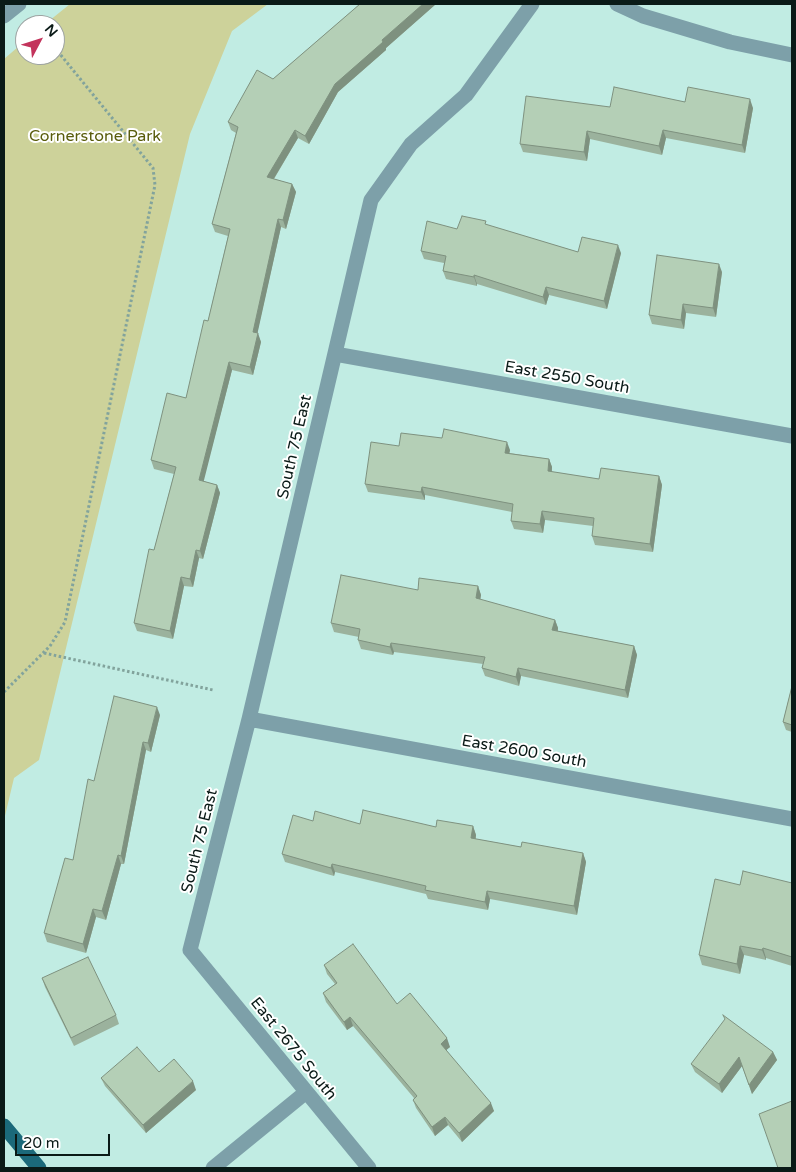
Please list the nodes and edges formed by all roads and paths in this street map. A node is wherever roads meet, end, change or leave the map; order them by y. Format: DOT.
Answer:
graph roads {
  1 [pos="19,4"];
  2 [pos="532,4"];
  3 [pos="617,4"];
  4 [pos="4,16"];
  5 [pos="792,55"];
  6 [pos="65,60"];
  7 [pos="335,354"];
  8 [pos="792,436"];
  9 [pos="43,653"];
  10 [pos="213,690"];
  11 [pos="4,692"];
  12 [pos="249,719"];
  13 [pos="792,820"];
  14 [pos="190,950"];
  15 [pos="306,1093"];
  16 [pos="4,1126"];
  17 [pos="39,1168"];
  18 [pos="213,1168"];
  19 [pos="369,1168"];
  1 -- 4 [label="street"];
  2 -- 7 [label="street, South 75 East"];
  3 -- 5 [label="street"];
  6 -- 9 [label="path"];
  7 -- 8 [label="street, East 2550 South"];
  7 -- 12 [label="street, South 75 East"];
  9 -- 10 [label="path"];
  9 -- 11 [label="path"];
  12 -- 13 [label="street, East 2600 South"];
  12 -- 14 [label="street, South 75 East"];
  14 -- 15 [label="street, East 2675 South"];
  15 -- 18 [label="street"];
  15 -- 19 [label="street, East 2675 South"];
  16 -- 17 [label="main road"];
}
